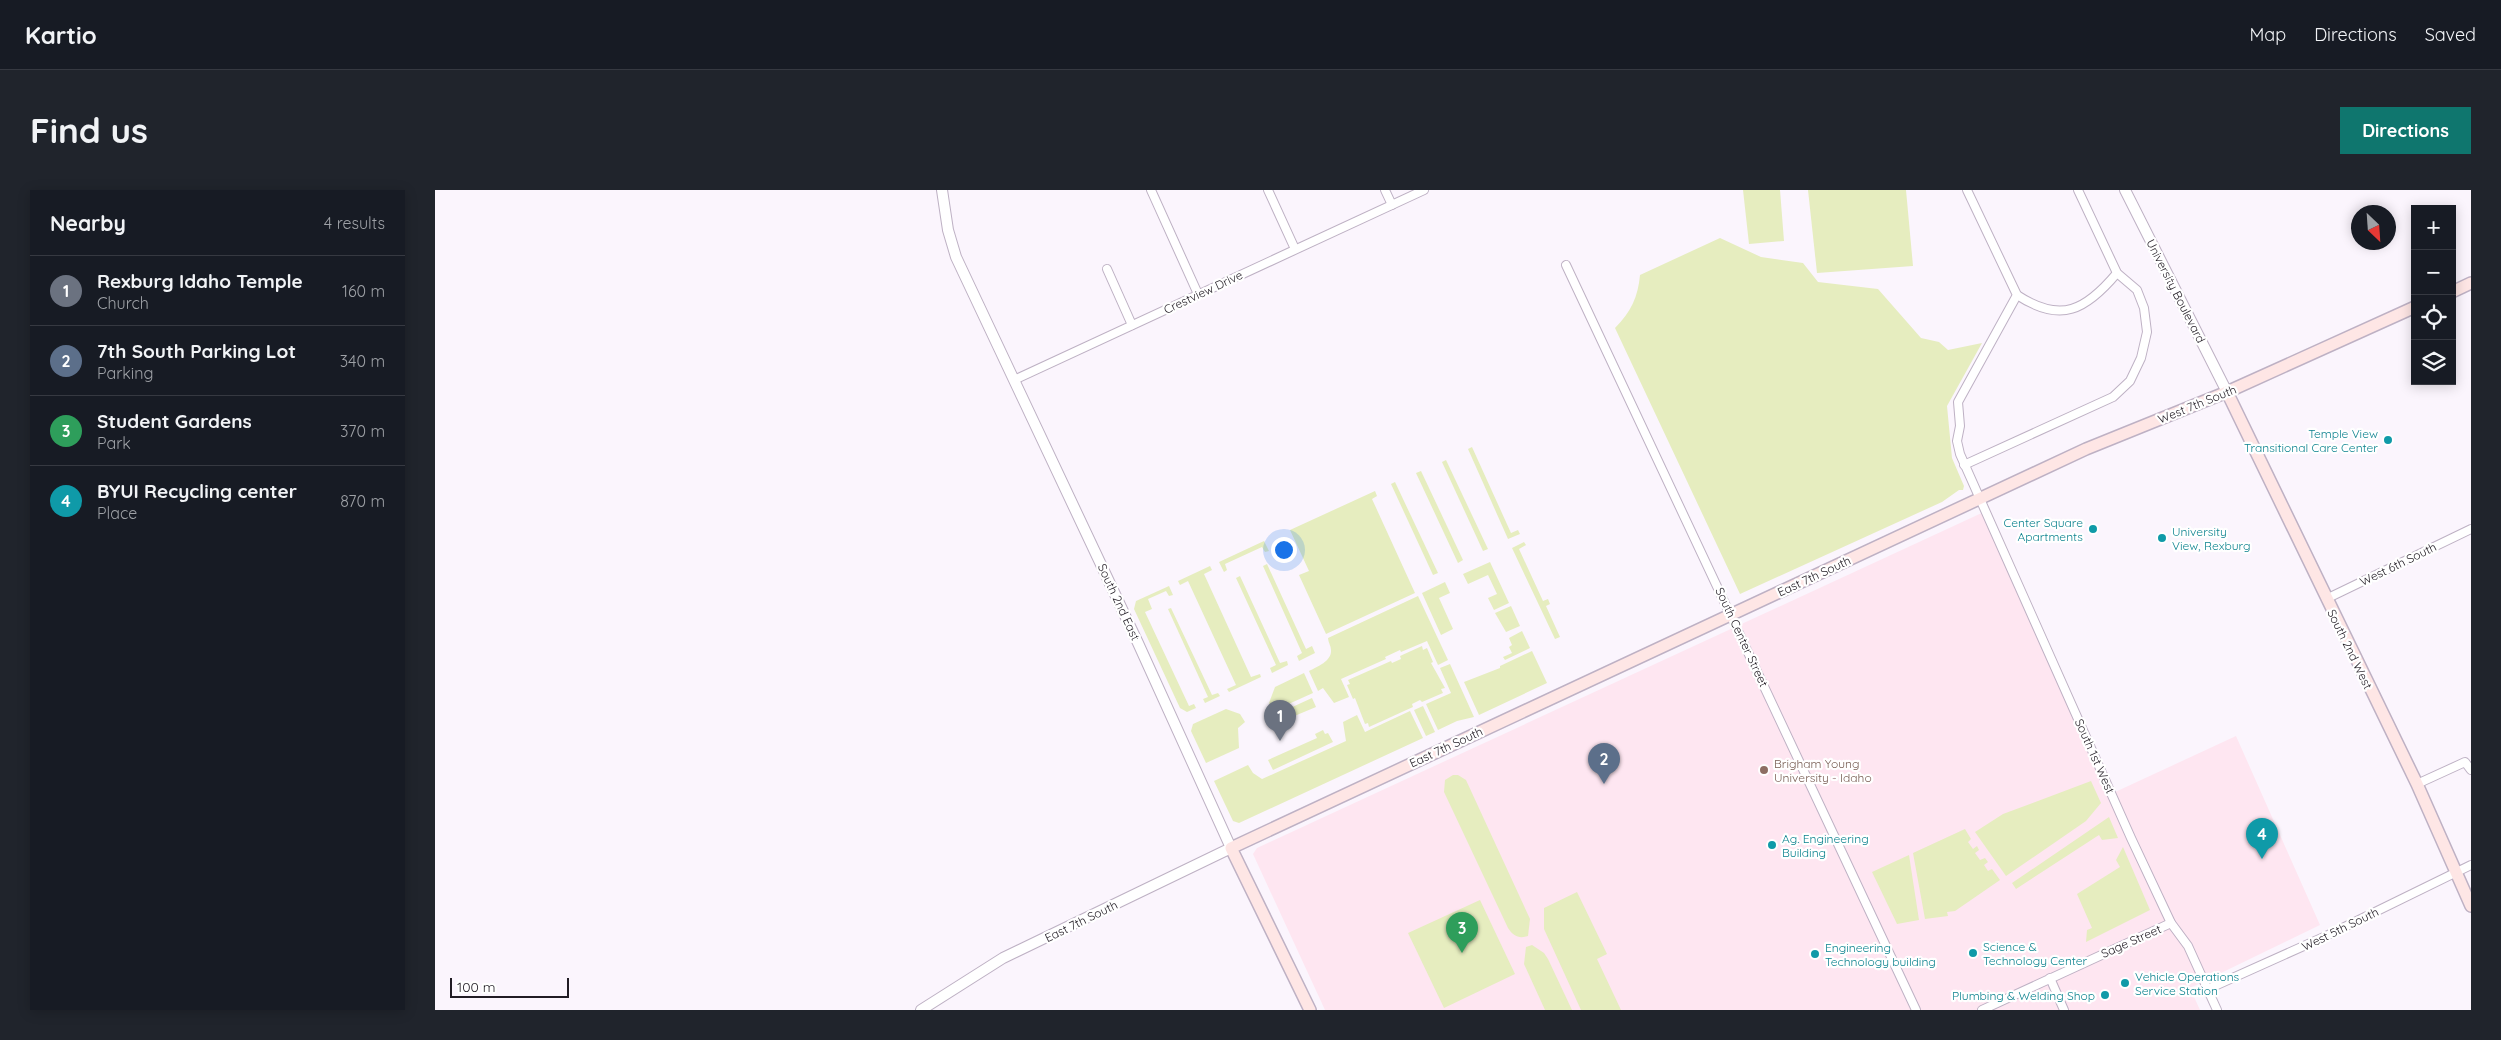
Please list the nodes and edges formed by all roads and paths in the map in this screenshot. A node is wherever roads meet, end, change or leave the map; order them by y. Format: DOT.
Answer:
graph roads {
  1 [pos="942,190"];
  2 [pos="1151,190"];
  3 [pos="1267,190"];
  4 [pos="1385,190"];
  5 [pos="1424,190"];
  6 [pos="1967,190"];
  7 [pos="2078,190"];
  8 [pos="2125,190"];
  9 [pos="1392,205"];
  10 [pos="1295,250"];
  11 [pos="1566,265"];
  12 [pos="1107,269"];
  13 [pos="2117,273"];
  14 [pos="2471,283"];
  15 [pos="2456,290"];
  16 [pos="1199,294"];
  17 [pos="2017,295"];
  18 [pos="2411,309"];
  19 [pos="1132,325"];
  20 [pos="1014,380"];
  21 [pos="2227,392"];
  22 [pos="1964,465"];
  23 [pos="1979,499"];
  24 [pos="2471,529"];
  25 [pos="2326,600"];
  26 [pos="1732,615"];
  27 [pos="2471,770"];
  28 [pos="2417,784"];
  29 [pos="1231,848"];
  30 [pos="2471,865"];
  31 [pos="2456,872"];
  32 [pos="2471,906"];
  33 [pos="2171,923"];
  34 [pos="2050,978"];
  35 [pos="2208,989"];
  36 [pos="921,1010"];
  37 [pos="1310,1010"];
  38 [pos="1917,1010"];
  39 [pos="1983,1010"];
  40 [pos="2064,1010"];
  41 [pos="2217,1010"];
  1 -- 20 [label="street, South 2nd East"];
  2 -- 16 [label="street"];
  3 -- 10 [label="street"];
  4 -- 9 [label="street"];
  5 -- 9 [label="street, Crestview Drive"];
  6 -- 17 [label="street"];
  7 -- 13 [label="street"];
  8 -- 21 [label="street, University Boulevard"];
  9 -- 10 [label="street, Crestview Drive"];
  10 -- 16 [label="street, Crestview Drive"];
  11 -- 26 [label="street, South Center Street"];
  12 -- 19 [label="street"];
  13 -- 17 [label="street"];
  13 -- 22 [label="street"];
  14 -- 15 [label="main road"];
  16 -- 19 [label="street, Crestview Drive"];
  17 -- 22 [label="street, South 1st West"];
  18 -- 21 [label="main road, West 7th South"];
  19 -- 20 [label="street, Crestview Drive"];
  20 -- 29 [label="street, South 2nd East"];
  21 -- 23 [label="main road, West 7th South"];
  21 -- 25 [label="main road, South 2nd West"];
  22 -- 23 [label="street, South 1st West"];
  23 -- 26 [label="main road, East 7th South"];
  23 -- 33 [label="street, South 1st West"];
  24 -- 25 [label="street, West 6th South"];
  25 -- 28 [label="main road, South 2nd West"];
  26 -- 29 [label="main road, East 7th South"];
  26 -- 38 [label="street, South Center Street"];
  27 -- 28 [label="street"];
  28 -- 31 [label="main road, South 2nd West"];
  29 -- 36 [label="street, East 7th South"];
  29 -- 37 [label="main road, South 2nd East"];
  30 -- 31 [label="street, West 5th South"];
  31 -- 32 [label="main road, South 2nd West"];
  31 -- 35 [label="street, West 5th South"];
  33 -- 34 [label="street, Sage Street"];
  33 -- 35 [label="street, South 1st West"];
  34 -- 39 [label="street, Sage Street"];
  34 -- 40 [label="street"];
  35 -- 41 [label="street, South 1st West"];
}
